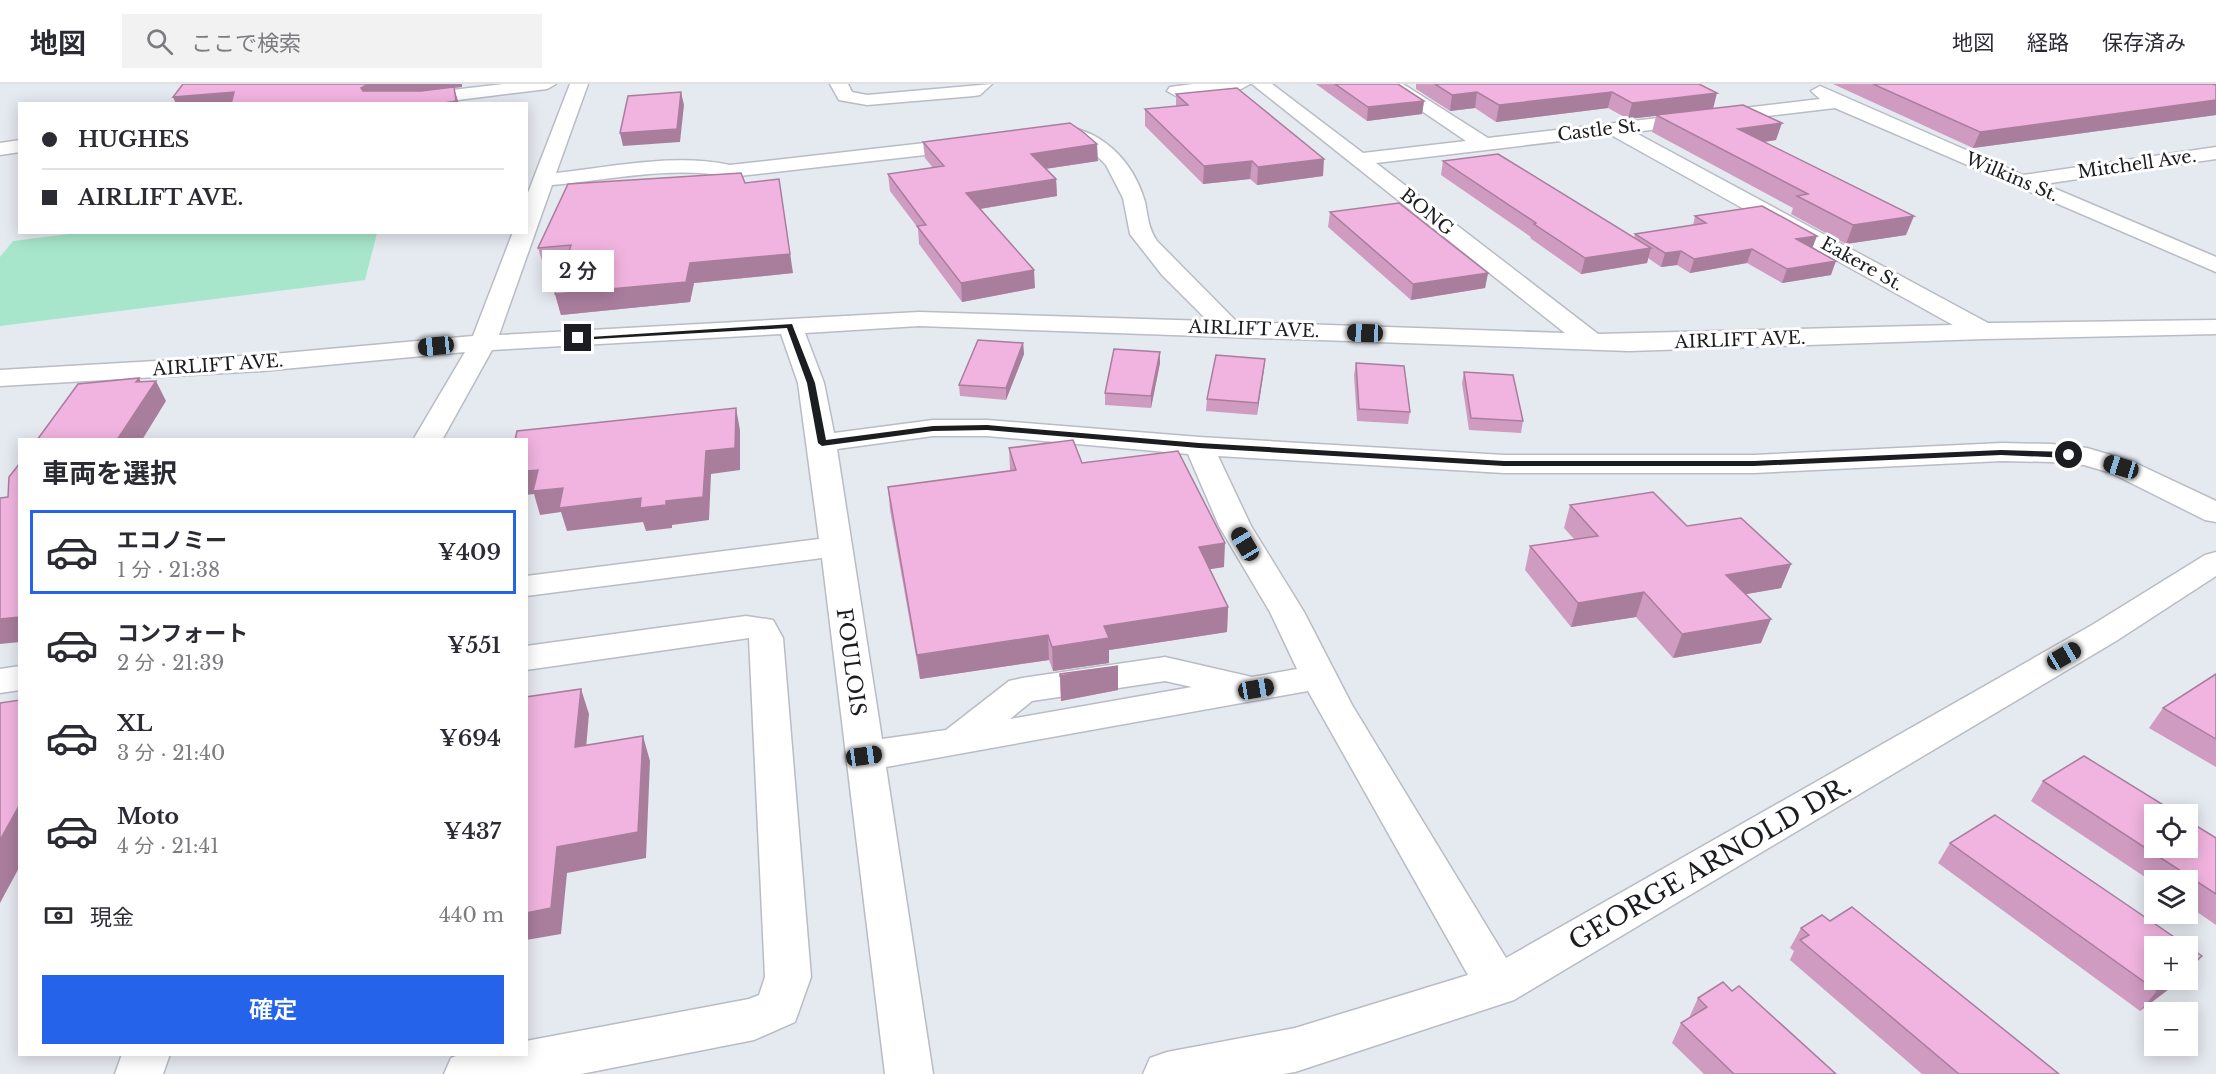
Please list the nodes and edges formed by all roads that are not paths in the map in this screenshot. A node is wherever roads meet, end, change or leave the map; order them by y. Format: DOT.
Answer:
graph roads {
  1 [pos="547,84"];
  2 [pos="579,84"];
  3 [pos="839,84"];
  4 [pos="983,84"];
  5 [pos="1241,84"];
  6 [pos="1261,84"];
  7 [pos="1391,84"];
  8 [pos="1810,84"];
  9 [pos="497,87"];
  10 [pos="1176,91"];
  11 [pos="390,102"];
  12 [pos="1837,102"];
  13 [pos="1612,128"];
  14 [pos="1036,135"];
  15 [pos="991,141"];
  16 [pos="1484,144"];
  17 [pos="18,146"];
  18 [pos="0,148"];
  19 [pos="2216,153"];
  20 [pos="1361,159"];
  21 [pos="545,180"];
  22 [pos="2021,181"];
  23 [pos="528,221"];
  24 [pos="523,234"];
  25 [pos="2216,265"];
  26 [pos="790,325"];
  27 [pos="2216,327"];
  28 [pos="1229,328"];
  29 [pos="1984,332"];
  30 [pos="1593,342"];
  31 [pos="483,344"];
  32 [pos="436,346"];
  33 [pos="0,362"];
  34 [pos="0,378"];
  35 [pos="428,438"];
  36 [pos="822,443"];
  37 [pos="1199,446"];
  38 [pos="2216,513"];
  39 [pos="836,547"];
  40 [pos="2216,562"];
  41 [pos="528,586"];
  42 [pos="528,658"];
  43 [pos="1319,677"];
  44 [pos="18,678"];
  45 [pos="0,681"];
  46 [pos="864,756"];
  47 [pos="1498,987"];
  48 [pos="145,1056"];
  49 [pos="1233,1069"];
  50 [pos="139,1074"];
  51 [pos="468,1074"];
  52 [pos="909,1074"];
  53 [pos="1167,1074"];
  1 -- 9 [label="street"];
  2 -- 21 [label="street"];
  3 -- 4 [label="street"];
  5 -- 10 [label="street"];
  6 -- 20 [label="street, BONG"];
  7 -- 16 [label="street"];
  8 -- 12 [label="street, Wilkins St."];
  9 -- 11 [label="street"];
  12 -- 13 [label="street, Castle St."];
  12 -- 22 [label="street, Wilkins St."];
  13 -- 16 [label="street, Castle St."];
  13 -- 29 [label="street, Eakere St."];
  14 -- 28 [label="street"];
  15 -- 21 [label="street"];
  16 -- 20 [label="street, Castle St."];
  17 -- 18 [label="street"];
  19 -- 22 [label="street, Mitchell Ave."];
  20 -- 30 [label="street, BONG"];
  21 -- 23 [label="street"];
  22 -- 25 [label="street, Wilkins St."];
  24 -- 31 [label="street"];
  26 -- 28 [label="street, AIRLIFT AVE."];
  26 -- 31 [label="street, AIRLIFT AVE."];
  26 -- 36 [label="street, FOULOIS"];
  27 -- 29 [label="street, AIRLIFT AVE."];
  28 -- 30 [label="street, AIRLIFT AVE."];
  29 -- 30 [label="street, AIRLIFT AVE."];
  31 -- 32 [label="street, AIRLIFT AVE."];
  31 -- 35 [label="street"];
  32 -- 33 [label="street, AIRLIFT AVE."];
  32 -- 34 [label="street, AIRLIFT AVE."];
  36 -- 37 [label="street"];
  36 -- 39 [label="street, FOULOIS"];
  37 -- 38 [label="street"];
  37 -- 43 [label="street"];
  39 -- 41 [label="street"];
  39 -- 46 [label="street, FOULOIS"];
  40 -- 47 [label="street, GEORGE ARNOLD DR."];
  42 -- 51 [label="street"];
  43 -- 46 [label="street"];
  43 -- 47 [label="street"];
  44 -- 45 [label="street"];
  46 -- 52 [label="street, FOULOIS"];
  47 -- 49 [label="street, GEORGE ARNOLD DR."];
  48 -- 50 [label="street"];
  49 -- 53 [label="street, GEORGE ARNOLD DR."];
}
